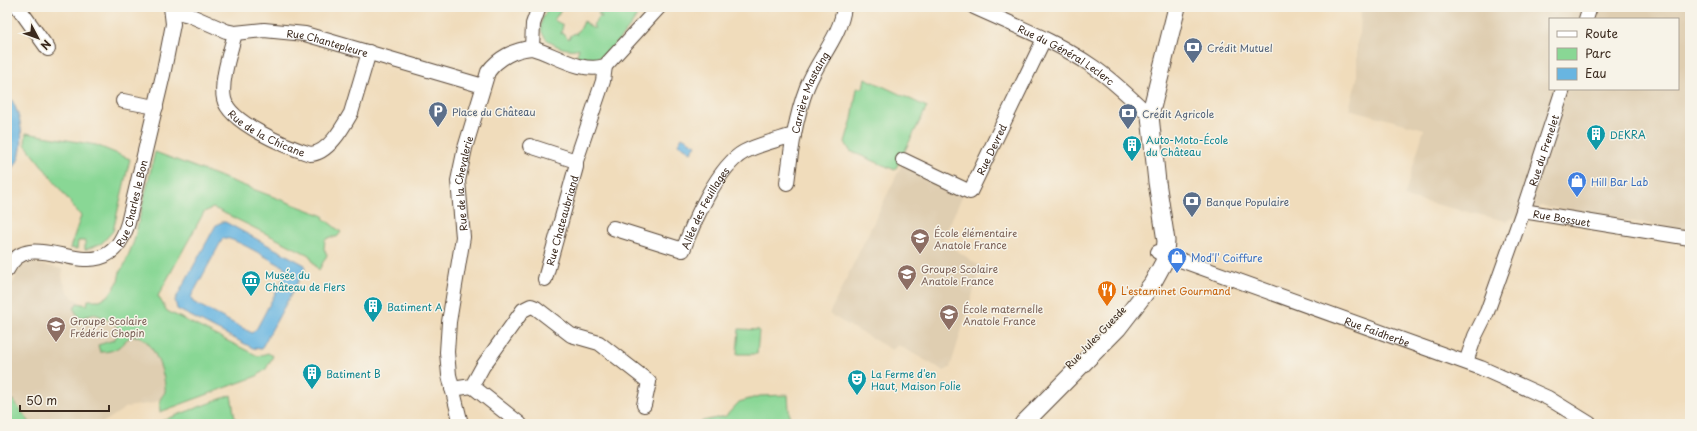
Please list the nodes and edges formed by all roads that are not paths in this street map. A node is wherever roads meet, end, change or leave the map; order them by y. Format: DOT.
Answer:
graph roads {
  1 [pos="539,7"];
  2 [pos="844,7"];
  3 [pos="1177,7"];
  4 [pos="1590,7"];
  5 [pos="21,8"];
  6 [pos="978,8"];
  7 [pos="172,9"];
  8 [pos="653,10"];
  9 [pos="1586,18"];
  10 [pos="235,33"];
  11 [pos="1044,39"];
  12 [pos="532,48"];
  13 [pos="48,49"];
  14 [pos="369,52"];
  15 [pos="605,66"];
  16 [pos="483,86"];
  17 [pos="1564,90"];
  18 [pos="123,101"];
  19 [pos="156,107"];
  20 [pos="1150,116"];
  21 [pos="794,135"];
  22 [pos="530,146"];
  23 [pos="903,160"];
  24 [pos="576,161"];
  25 [pos="787,183"];
  26 [pos="1523,211"];
  27 [pos="613,228"];
  28 [pos="1690,238"];
  29 [pos="1162,254"];
  30 [pos="7,270"];
  31 [pos="545,279"];
  32 [pos="1466,362"];
  33 [pos="472,386"];
  34 [pos="452,389"];
  35 [pos="644,405"];
  36 [pos="461,424"];
  37 [pos="520,424"];
  38 [pos="1009,424"];
  39 [pos="1023,424"];
  40 [pos="1590,424"];
  1 -- 12 [label="street"];
  2 -- 21 [label="street, Carrière Mastaing"];
  3 -- 20 [label="street, Rue Jules Guesde"];
  4 -- 9 [label="street"];
  5 -- 13 [label="street"];
  6 -- 11 [label="street, Rue du Général Leclerc"];
  7 -- 10 [label="street, Rue Chantepleure"];
  7 -- 19 [label="street, Rue Charles le Bon"];
  8 -- 15 [label="street"];
  10 -- 14 [label="street, Rue Chantepleure"];
  10 -- 14 [label="street, Rue de la Chicane"];
  11 -- 20 [label="street, Rue du Général Leclerc"];
  11 -- 23 [label="street, Rue Devred"];
  12 -- 15 [label="street"];
  12 -- 16 [label="street, Rue de la Chevalerie"];
  14 -- 16 [label="street, Rue Chantepleure"];
  15 -- 24 [label="street, Rue Chateaubriand"];
  16 -- 34 [label="street, Rue de la Chevalerie"];
  17 -- 26 [label="street, Rue du Frenelet"];
  18 -- 19 [label="street"];
  19 -- 30 [label="street, Rue Charles le Bon"];
  20 -- 29 [label="street, Rue Jules Guesde"];
  21 -- 25 [label="street, Carrière Mastaing"];
  21 -- 27 [label="street, Allée des Feuillages"];
  22 -- 24 [label="street, Rue Chateaubriand"];
  24 -- 31 [label="street, Rue Chateaubriand"];
  26 -- 28 [label="street, Rue Bossuet"];
  26 -- 32 [label="street, Rue Bossuet"];
  29 -- 32 [label="street, Rue Faidherbe"];
  29 -- 38 [label="street, Rue Jules Guesde"];
  29 -- 39 [label="street, Rue Jules Guesde"];
  32 -- 40 [label="street, Rue Faidherbe"];
  33 -- 34 [label="street"];
  33 -- 35 [label="street"];
  33 -- 37 [label="street"];
  34 -- 36 [label="street, Rue de la Chevalerie"];
}
